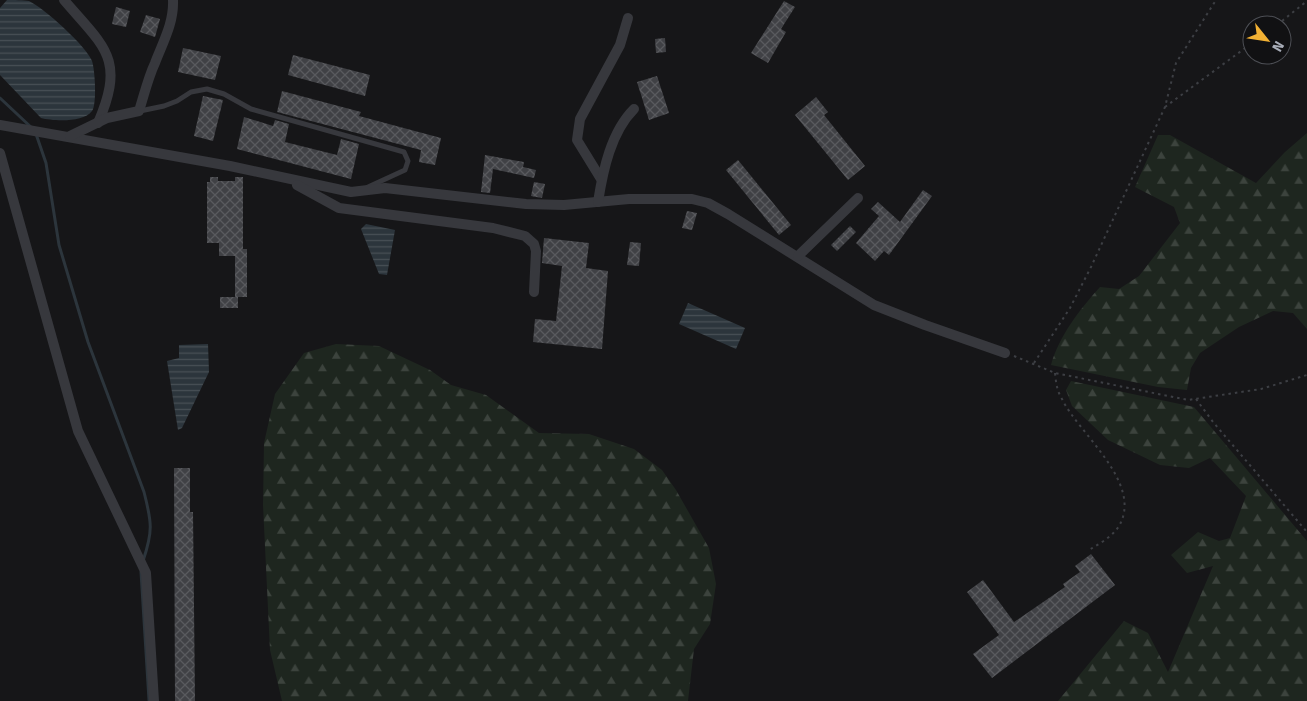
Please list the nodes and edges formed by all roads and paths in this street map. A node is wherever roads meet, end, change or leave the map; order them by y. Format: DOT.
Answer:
graph roads {
  1 [pos="64,0"];
  2 [pos="173,0"];
  3 [pos="1216,0"];
  4 [pos="1307,2"];
  5 [pos="1290,15"];
  6 [pos="628,18"];
  7 [pos="1242,50"];
  8 [pos="1165,108"];
  9 [pos="634,109"];
  10 [pos="139,111"];
  11 [pos="98,123"];
  12 [pos="0,125"];
  13 [pos="70,136"];
  14 [pos="0,153"];
  15 [pos="273,176"];
  16 [pos="601,179"];
  17 [pos="360,191"];
  18 [pos="858,198"];
  19 [pos="598,202"];
  20 [pos="798,256"];
  21 [pos="534,292"];
  22 [pos="1005,353"];
  23 [pos="1034,363"];
  24 [pos="1055,373"];
  25 [pos="1307,375"];
  26 [pos="1196,399"];
  27 [pos="1307,532"];
  28 [pos="1089,550"];
  29 [pos="154,701"];
  1 -- 11 [label="street"];
  2 -- 10 [label="street"];
  3 -- 8 [label="path"];
  4 -- 5 [label="path"];
  6 -- 16 [label="street"];
  7 -- 8 [label="path"];
  8 -- 23 [label="path"];
  9 -- 16 [label="street"];
  10 -- 11 [label="street"];
  10 -- 17 [label="lane"];
  11 -- 13 [label="street"];
  12 -- 13 [label="street"];
  13 -- 15 [label="street"];
  14 -- 29 [label="street"];
  15 -- 17 [label="street"];
  15 -- 21 [label="street"];
  16 -- 19 [label="street"];
  17 -- 19 [label="street"];
  18 -- 20 [label="street"];
  19 -- 20 [label="street"];
  20 -- 22 [label="street"];
  22 -- 23 [label="path"];
  23 -- 24 [label="path"];
  24 -- 26 [label="path"];
  24 -- 28 [label="path"];
  25 -- 26 [label="path"];
  26 -- 27 [label="path"];
}
